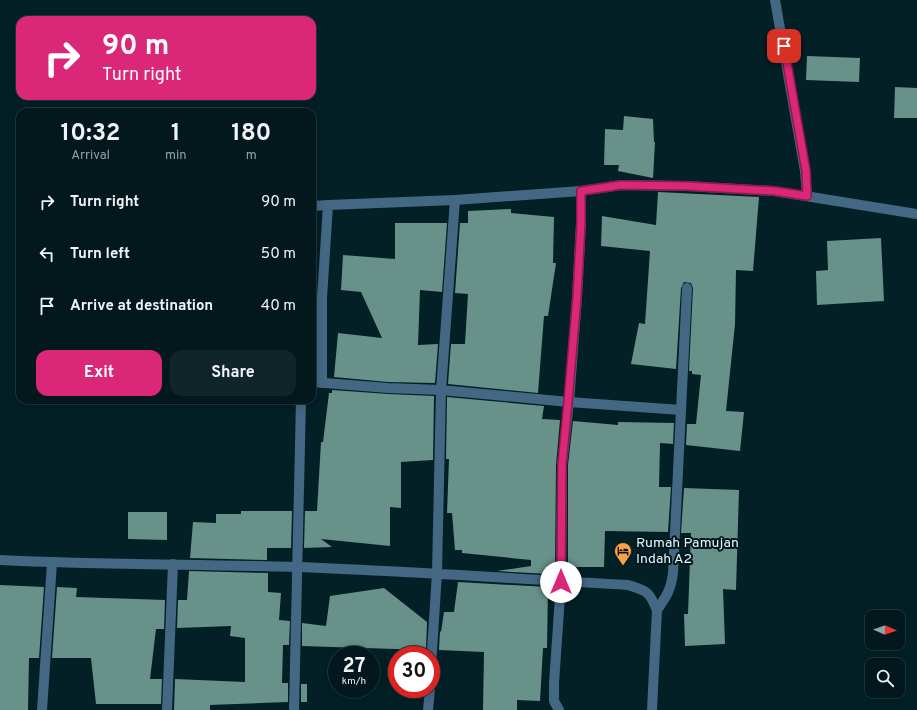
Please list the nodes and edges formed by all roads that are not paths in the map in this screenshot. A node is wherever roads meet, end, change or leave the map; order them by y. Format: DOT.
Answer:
graph roads {
  1 [pos="775,0"];
  2 [pos="581,191"];
  3 [pos="807,196"];
  4 [pos="455,200"];
  5 [pos="328,205"];
  6 [pos="316,206"];
  7 [pos="917,214"];
  8 [pos="687,288"];
  9 [pos="317,383"];
  10 [pos="441,390"];
  11 [pos="568,402"];
  12 [pos="302,404"];
  13 [pos="681,410"];
  14 [pos="0,560"];
  15 [pos="52,562"];
  16 [pos="173,564"];
  17 [pos="297,567"];
  18 [pos="437,573"];
  19 [pos="561,582"];
  20 [pos="657,610"];
  21 [pos="432,646"];
  22 [pos="429,698"];
  23 [pos="42,710"];
  24 [pos="167,710"];
  25 [pos="294,710"];
  26 [pos="428,710"];
  27 [pos="559,710"];
  28 [pos="652,710"];
  1 -- 3 [label="street"];
  2 -- 3 [label="street"];
  2 -- 4 [label="street"];
  2 -- 11 [label="street"];
  3 -- 7 [label="street"];
  4 -- 5 [label="street"];
  4 -- 10 [label="street"];
  5 -- 6 [label="street"];
  5 -- 9 [label="street"];
  8 -- 13 [label="street"];
  9 -- 10 [label="street"];
  10 -- 11 [label="street"];
  10 -- 18 [label="street"];
  11 -- 13 [label="street"];
  11 -- 19 [label="street"];
  12 -- 17 [label="street"];
  13 -- 20 [label="street"];
  14 -- 15 [label="street"];
  15 -- 16 [label="street"];
  15 -- 23 [label="street"];
  16 -- 17 [label="street"];
  16 -- 24 [label="street"];
  17 -- 18 [label="street"];
  17 -- 25 [label="street"];
  18 -- 19 [label="street"];
  18 -- 21 [label="street"];
  19 -- 20 [label="street"];
  19 -- 27 [label="street"];
  20 -- 28 [label="street"];
  22 -- 26 [label="street"];
}
